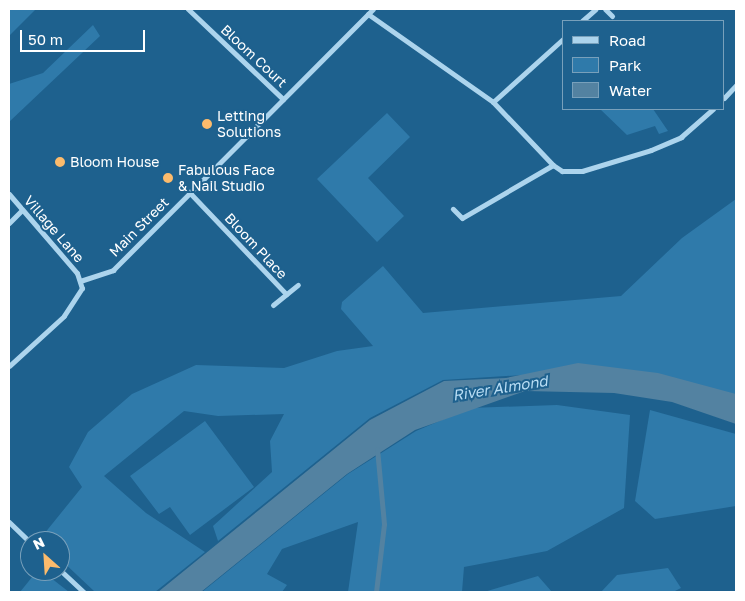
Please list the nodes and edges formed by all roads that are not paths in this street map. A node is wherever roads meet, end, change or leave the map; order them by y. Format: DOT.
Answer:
graph roads {
  1 [pos="188,9"];
  2 [pos="373,9"];
  3 [pos="596,9"];
  4 [pos="605,9"];
  5 [pos="368,14"];
  6 [pos="612,16"];
  7 [pos="583,20"];
  8 [pos="562,40"];
  9 [pos="736,85"];
  10 [pos="725,97"];
  11 [pos="283,99"];
  12 [pos="493,102"];
  13 [pos="713,110"];
  14 [pos="553,165"];
  15 [pos="190,192"];
  16 [pos="9,194"];
  17 [pos="453,209"];
  18 [pos="22,210"];
  19 [pos="9,223"];
  20 [pos="80,280"];
  21 [pos="298,285"];
  22 [pos="286,294"];
  23 [pos="273,305"];
  24 [pos="9,366"];
  25 [pos="9,522"];
  26 [pos="20,532"];
  27 [pos="70,579"];
  28 [pos="84,592"];
  1 -- 11 [label="street, Bloom Court"];
  2 -- 5 [label="street, Main Street"];
  3 -- 7 [label="street"];
  4 -- 6 [label="street"];
  5 -- 11 [label="street, Main Street"];
  5 -- 12 [label="street"];
  8 -- 12 [label="street"];
  9 -- 10 [label="street"];
  11 -- 15 [label="street, Main Street"];
  12 -- 14 [label="street"];
  13 -- 14 [label="street"];
  14 -- 17 [label="street"];
  15 -- 20 [label="street, Main Street"];
  15 -- 22 [label="street, Bloom Place"];
  16 -- 18 [label="street, Village Lane"];
  18 -- 19 [label="street"];
  18 -- 20 [label="street, Village Lane"];
  20 -- 24 [label="street"];
  21 -- 22 [label="street, Bloom Place"];
  22 -- 23 [label="street, Bloom Place"];
  25 -- 26 [label="street"];
  27 -- 28 [label="street"];
}
